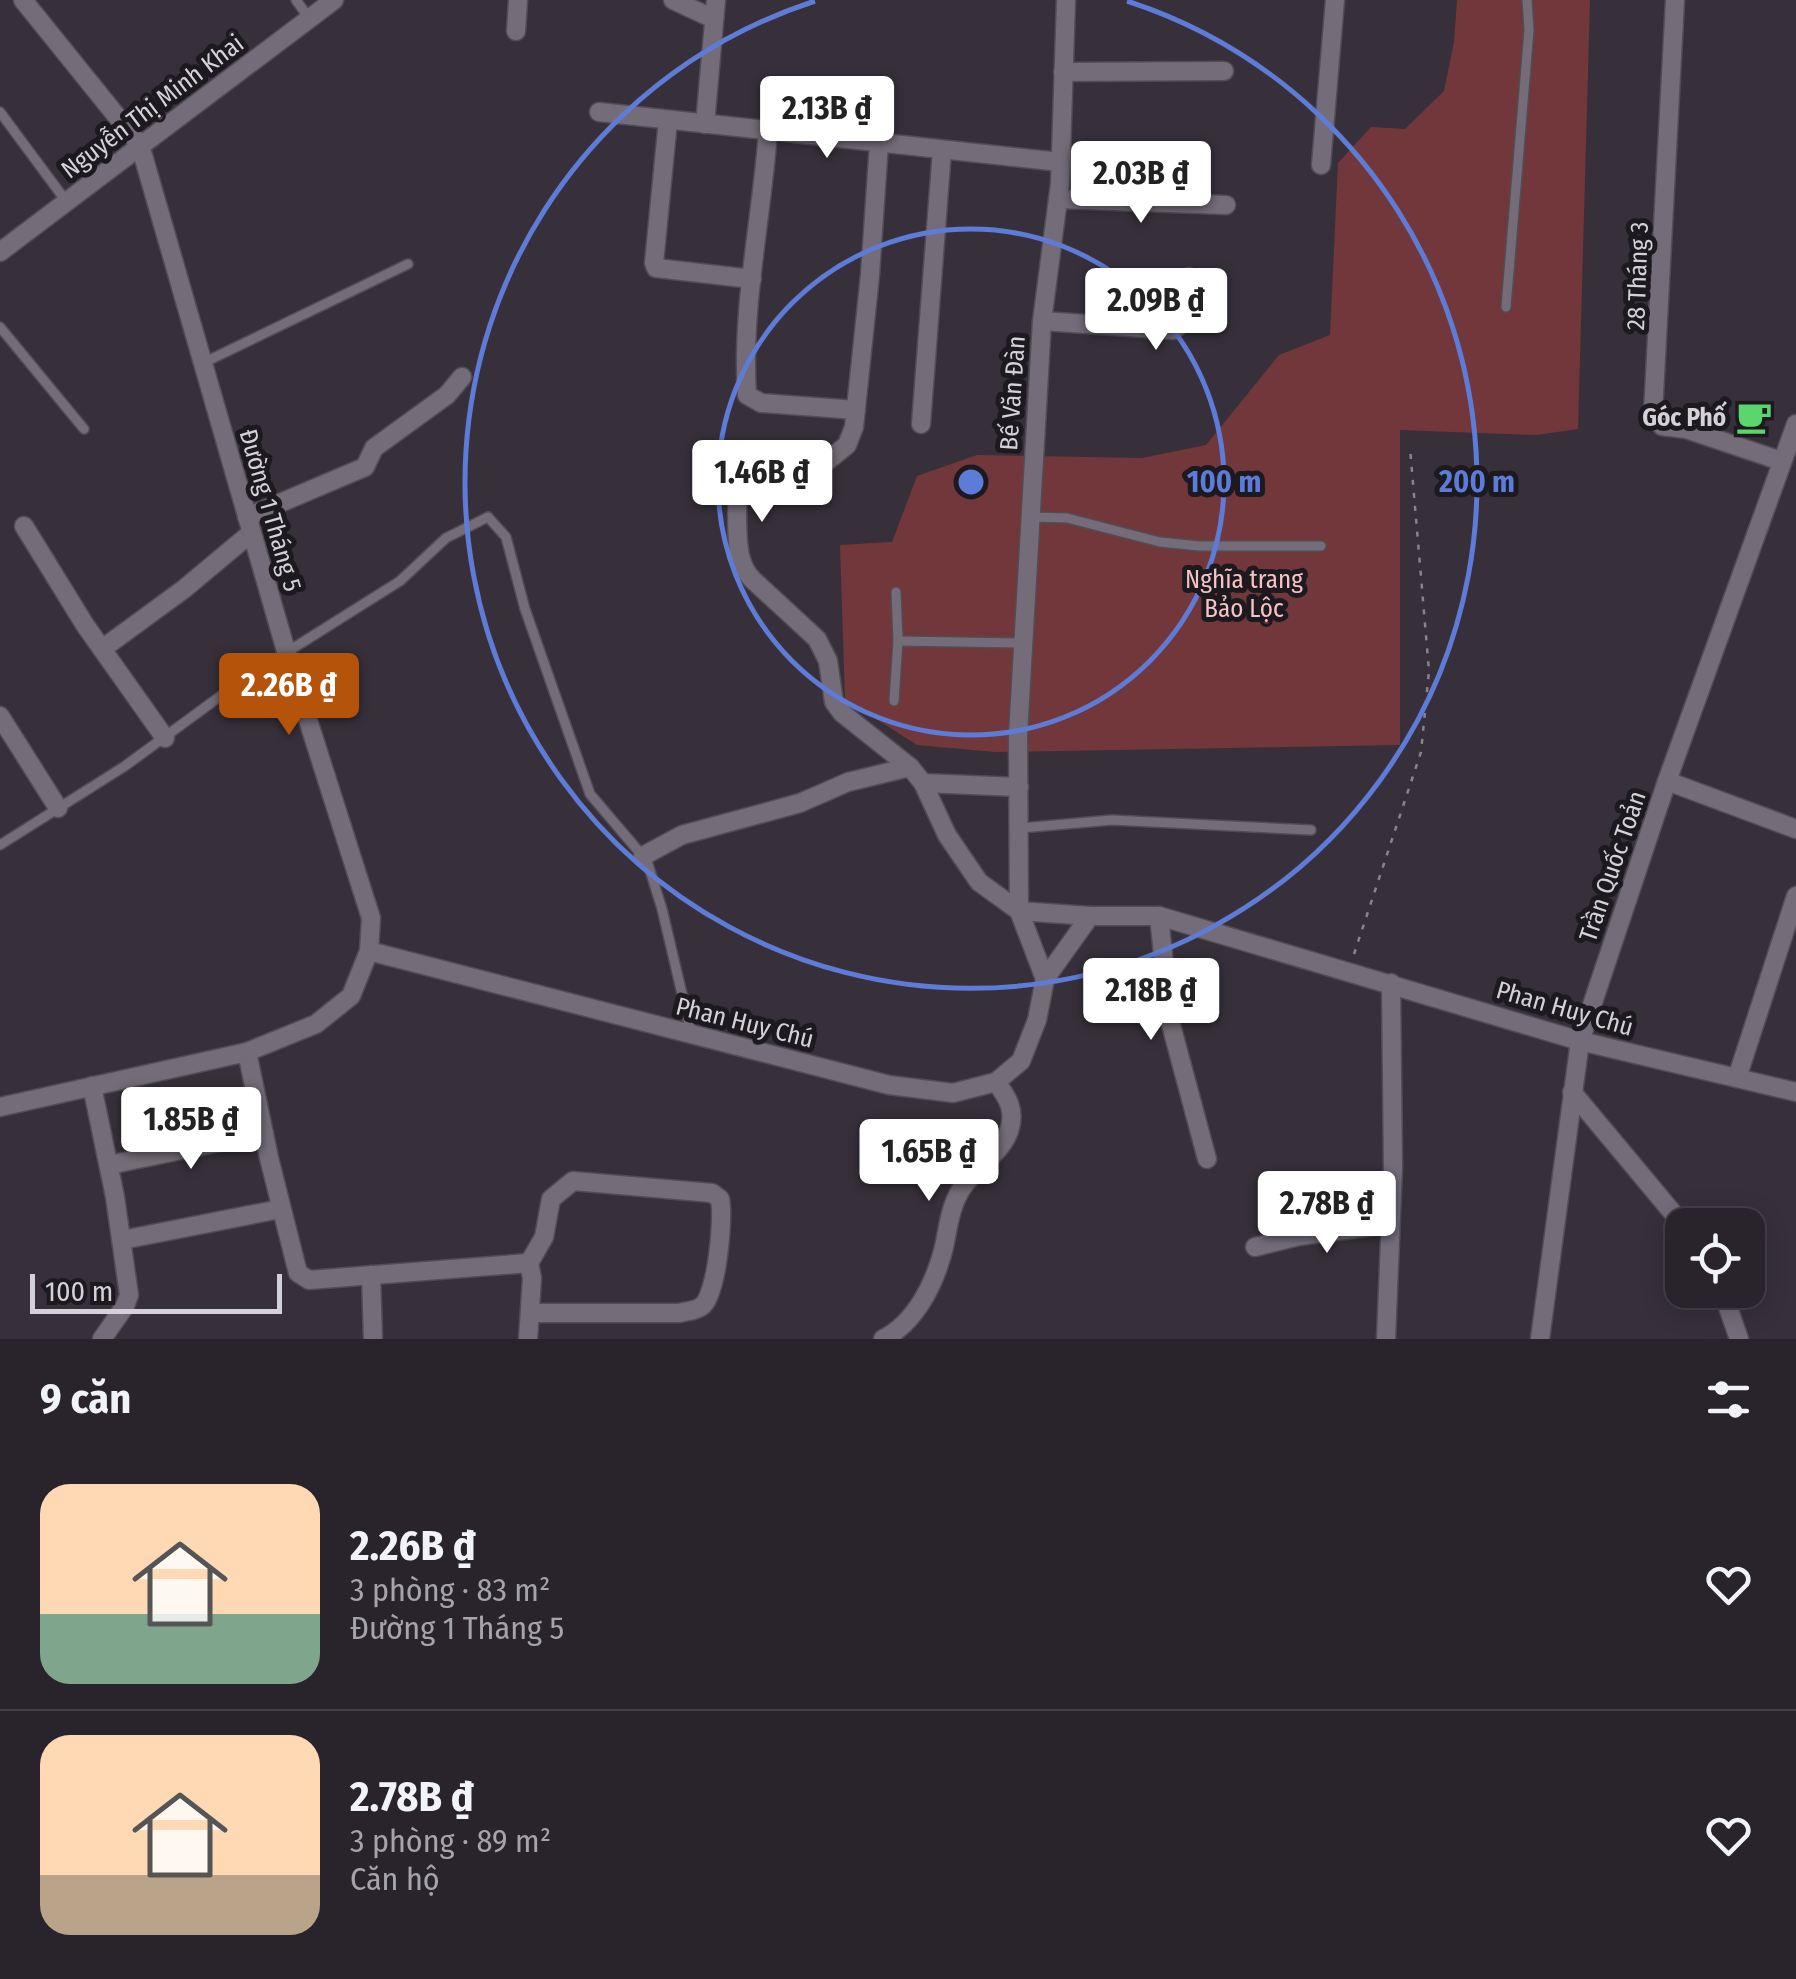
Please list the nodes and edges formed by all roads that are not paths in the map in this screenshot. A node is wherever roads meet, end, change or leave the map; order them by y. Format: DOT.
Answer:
graph roads {
  1 [pos="23,0"];
  2 [pos="296,0"];
  3 [pos="334,0"];
  4 [pos="518,0"];
  5 [pos="673,0"];
  6 [pos="1066,0"];
  7 [pos="1335,0"];
  8 [pos="1527,0"];
  9 [pos="1676,0"];
  10 [pos="715,10"];
  11 [pos="310,19"];
  12 [pos="516,31"];
  13 [pos="1224,71"];
  14 [pos="1064,72"];
  15 [pos="0,112"];
  16 [pos="599,112"];
  17 [pos="668,120"];
  18 [pos="705,124"];
  19 [pos="768,131"];
  20 [pos="879,143"];
  21 [pos="140,145"];
  22 [pos="942,150"];
  23 [pos="1060,162"];
  24 [pos="1320,165"];
  25 [pos="1058,199"];
  26 [pos="66,201"];
  27 [pos="1226,204"];
  28 [pos="0,252"];
  29 [pos="408,264"];
  30 [pos="1189,277"];
  31 [pos="752,278"];
  32 [pos="1506,306"];
  33 [pos="1042,321"];
  34 [pos="0,327"];
  35 [pos="203,364"];
  36 [pos="462,377"];
  37 [pos="856,410"];
  38 [pos="920,424"];
  39 [pos="84,429"];
  40 [pos="1795,434"];
  41 [pos="1782,460"];
  42 [pos="1028,516"];
  43 [pos="249,525"];
  44 [pos="24,526"];
  45 [pos="1321,546"];
  46 [pos="896,592"];
  47 [pos="898,641"];
  48 [pos="1022,643"];
  49 [pos="102,649"];
  50 [pos="286,651"];
  51 [pos="894,701"];
  52 [pos="0,716"];
  53 [pos="165,738"];
  54 [pos="910,767"];
  55 [pos="1667,781"];
  56 [pos="923,784"];
  57 [pos="1019,787"];
  58 [pos="58,808"];
  59 [pos="1021,828"];
  60 [pos="1311,830"];
  61 [pos="1796,830"];
  62 [pos="0,845"];
  63 [pos="643,856"];
  64 [pos="1796,896"];
  65 [pos="1019,911"];
  66 [pos="1090,916"];
  67 [pos="1159,916"];
  68 [pos="369,951"];
  69 [pos="1045,979"];
  70 [pos="1391,983"];
  71 [pos="691,1035"];
  72 [pos="1580,1040"];
  73 [pos="247,1052"];
  74 [pos="1737,1078"];
  75 [pos="996,1082"];
  76 [pos="92,1086"];
  77 [pos="1572,1092"];
  78 [pos="1796,1092"];
  79 [pos="0,1108"];
  80 [pos="264,1133"];
  81 [pos="1207,1159"];
  82 [pos="109,1165"];
  83 [pos="280,1208"];
  84 [pos="1669,1208"];
  85 [pos="1390,1224"];
  86 [pos="122,1240"];
  87 [pos="1255,1247"];
  88 [pos="529,1263"];
  89 [pos="371,1275"];
  90 [pos="1729,1308"];
  91 [pos="530,1313"];
  92 [pos="102,1339"];
  93 [pos="373,1339"];
  94 [pos="528,1339"];
  95 [pos="883,1339"];
  96 [pos="1386,1339"];
  97 [pos="1540,1339"];
  98 [pos="1740,1339"];
  1 -- 21 [label="street, Đường 1 Tháng 5"];
  2 -- 11 [label="lane"];
  3 -- 11 [label="street, Nguyễn Thị Minh Khai"];
  4 -- 12 [label="street"];
  5 -- 10 [label="street"];
  6 -- 14 [label="street, Bế Văn Đàn"];
  7 -- 24 [label="street"];
  8 -- 32 [label="lane"];
  9 -- 41 [label="street, 28 Tháng 3"];
  10 -- 18 [label="street"];
  11 -- 21 [label="street, Nguyễn Thị Minh Khai"];
  13 -- 14 [label="street"];
  14 -- 23 [label="street, Bế Văn Đàn"];
  15 -- 26 [label="lane"];
  16 -- 17 [label="street"];
  17 -- 18 [label="street"];
  17 -- 31 [label="street"];
  18 -- 19 [label="street"];
  19 -- 20 [label="street"];
  19 -- 31 [label="street"];
  20 -- 22 [label="street"];
  20 -- 37 [label="street"];
  21 -- 26 [label="street, Nguyễn Thị Minh Khai"];
  21 -- 35 [label="street, Đường 1 Tháng 5"];
  22 -- 23 [label="street"];
  22 -- 38 [label="street"];
  23 -- 25 [label="street, Bế Văn Đàn"];
  25 -- 27 [label="street"];
  25 -- 33 [label="street, Bế Văn Đàn"];
  26 -- 28 [label="street, Nguyễn Thị Minh Khai"];
  29 -- 35 [label="lane"];
  30 -- 33 [label="street"];
  31 -- 37 [label="street"];
  33 -- 42 [label="street, Bế Văn Đàn"];
  34 -- 39 [label="lane"];
  35 -- 43 [label="street, Đường 1 Tháng 5"];
  36 -- 43 [label="street"];
  37 -- 54 [label="street"];
  40 -- 41 [label="street, Trần Quốc Toản"];
  41 -- 55 [label="street, Trần Quốc Toản"];
  42 -- 45 [label="lane"];
  42 -- 48 [label="street, Bế Văn Đàn"];
  43 -- 49 [label="street"];
  43 -- 50 [label="street, Đường 1 Tháng 5"];
  44 -- 49 [label="street"];
  46 -- 47 [label="lane"];
  47 -- 48 [label="lane"];
  47 -- 51 [label="lane"];
  48 -- 57 [label="street, Bế Văn Đàn"];
  49 -- 53 [label="street"];
  50 -- 53 [label="lane"];
  50 -- 63 [label="lane"];
  50 -- 68 [label="street, Đường 1 Tháng 5"];
  52 -- 58 [label="street"];
  53 -- 58 [label="lane"];
  54 -- 56 [label="street"];
  54 -- 63 [label="street"];
  55 -- 61 [label="street"];
  55 -- 72 [label="street, Trần Quốc Toản"];
  56 -- 57 [label="street"];
  56 -- 65 [label="street"];
  57 -- 59 [label="street, Bế Văn Đàn"];
  58 -- 62 [label="lane"];
  59 -- 60 [label="lane"];
  59 -- 65 [label="street, Bế Văn Đàn"];
  63 -- 71 [label="lane"];
  64 -- 74 [label="street"];
  65 -- 66 [label="street, Phan Huy Chú"];
  65 -- 69 [label="street"];
  66 -- 67 [label="street, Phan Huy Chú"];
  66 -- 69 [label="street"];
  67 -- 70 [label="street, Phan Huy Chú"];
  67 -- 81 [label="street"];
  68 -- 71 [label="street, Phan Huy Chú"];
  68 -- 73 [label="street, Đường 1 Tháng 5"];
  69 -- 75 [label="street"];
  70 -- 72 [label="street, Phan Huy Chú"];
  70 -- 85 [label="street"];
  71 -- 75 [label="street, Phan Huy Chú"];
  72 -- 74 [label="street, Phan Huy Chú"];
  72 -- 77 [label="street, Trần Quốc Toản"];
  73 -- 76 [label="street, Đường 1 Tháng 5"];
  73 -- 80 [label="street"];
  74 -- 78 [label="street, Phan Huy Chú"];
  75 -- 95 [label="street"];
  76 -- 79 [label="street, Đường 1 Tháng 5"];
  76 -- 82 [label="street"];
  77 -- 84 [label="street"];
  77 -- 97 [label="street, Trần Quốc Toản"];
  80 -- 82 [label="street"];
  80 -- 83 [label="street"];
  82 -- 86 [label="street"];
  83 -- 86 [label="street"];
  83 -- 89 [label="street"];
  85 -- 87 [label="street"];
  85 -- 96 [label="street"];
  86 -- 92 [label="street"];
  88 -- 89 [label="street"];
  88 -- 91 [label="street"];
  88 -- 91 [label="street"];
  89 -- 93 [label="street"];
  90 -- 98 [label="street"];
  91 -- 94 [label="street"];
}
